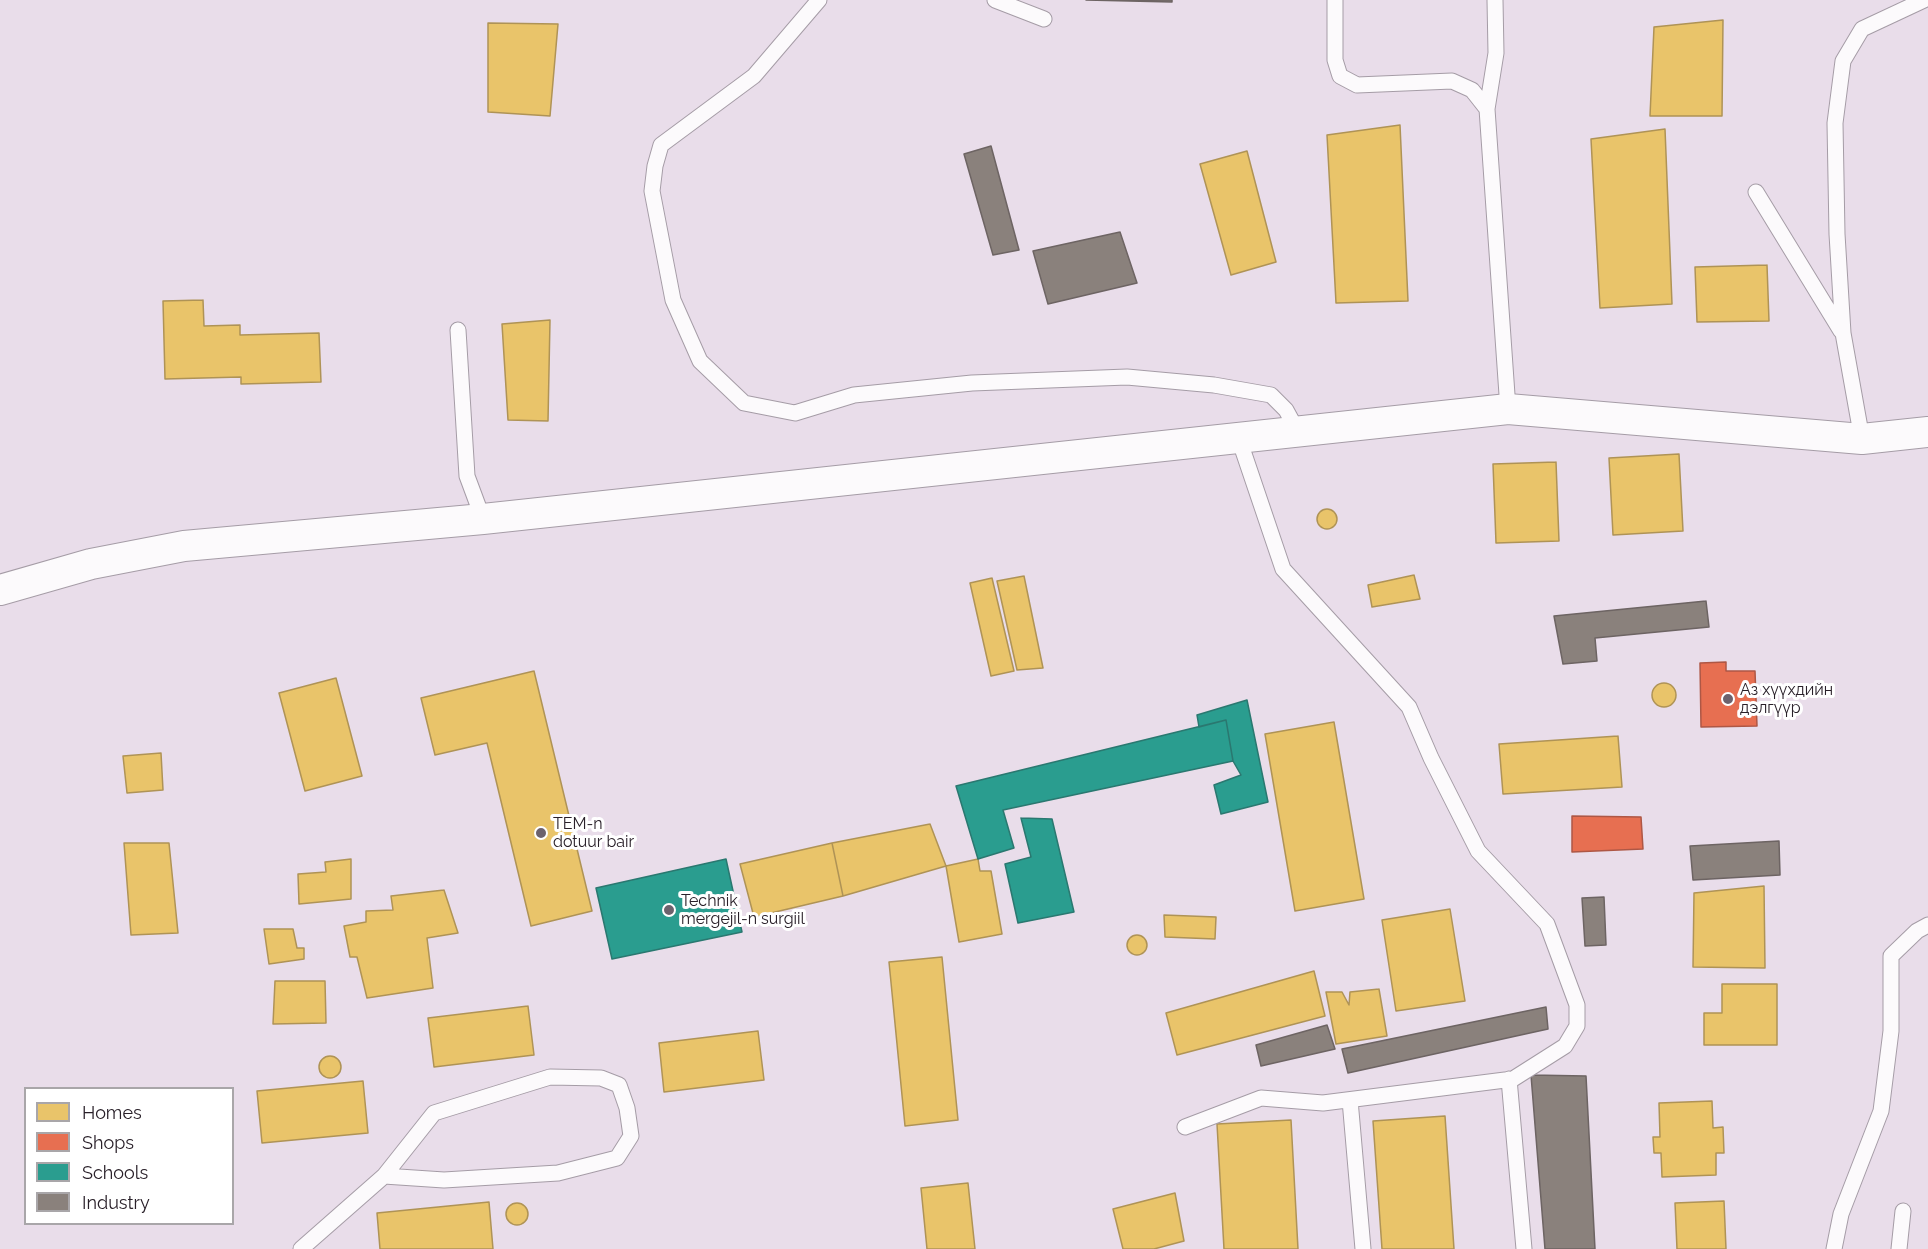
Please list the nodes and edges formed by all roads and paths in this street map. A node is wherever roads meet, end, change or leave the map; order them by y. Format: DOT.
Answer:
graph roads {
  1 [pos="819,0"];
  2 [pos="995,0"];
  3 [pos="1335,0"];
  4 [pos="1495,0"];
  5 [pos="1924,0"];
  6 [pos="1044,19"];
  7 [pos="1487,109"];
  8 [pos="1756,192"];
  9 [pos="459,330"];
  10 [pos="1843,333"];
  11 [pos="1508,409"];
  12 [pos="1298,432"];
  13 [pos="1928,432"];
  14 [pos="1239,439"];
  15 [pos="1862,439"];
  16 [pos="483,519"];
  17 [pos="0,590"];
  18 [pos="1928,925"];
  19 [pos="1509,1079"];
  20 [pos="1350,1100"];
  21 [pos="1185,1127"];
  22 [pos="384,1176"];
  23 [pos="1904,1211"];
  24 [pos="301,1249"];
  25 [pos="1363,1249"];
  26 [pos="1524,1249"];
  27 [pos="1834,1249"];
  28 [pos="1899,1249"];
  1 -- 12 [label="lane"];
  2 -- 6 [label="lane"];
  3 -- 7 [label="lane"];
  4 -- 7 [label="lane"];
  5 -- 10 [label="lane"];
  7 -- 11 [label="lane"];
  8 -- 10 [label="lane"];
  9 -- 16 [label="lane"];
  10 -- 15 [label="lane"];
  11 -- 12 [label="street"];
  11 -- 15 [label="street"];
  12 -- 14 [label="street"];
  13 -- 15 [label="street"];
  14 -- 16 [label="street"];
  14 -- 19 [label="lane"];
  16 -- 17 [label="street"];
  18 -- 27 [label="lane"];
  19 -- 20 [label="lane"];
  19 -- 26 [label="lane"];
  20 -- 21 [label="lane"];
  20 -- 25 [label="lane"];
  22 -- 22 [label="lane"];
  22 -- 24 [label="lane"];
  23 -- 28 [label="lane"];
}
